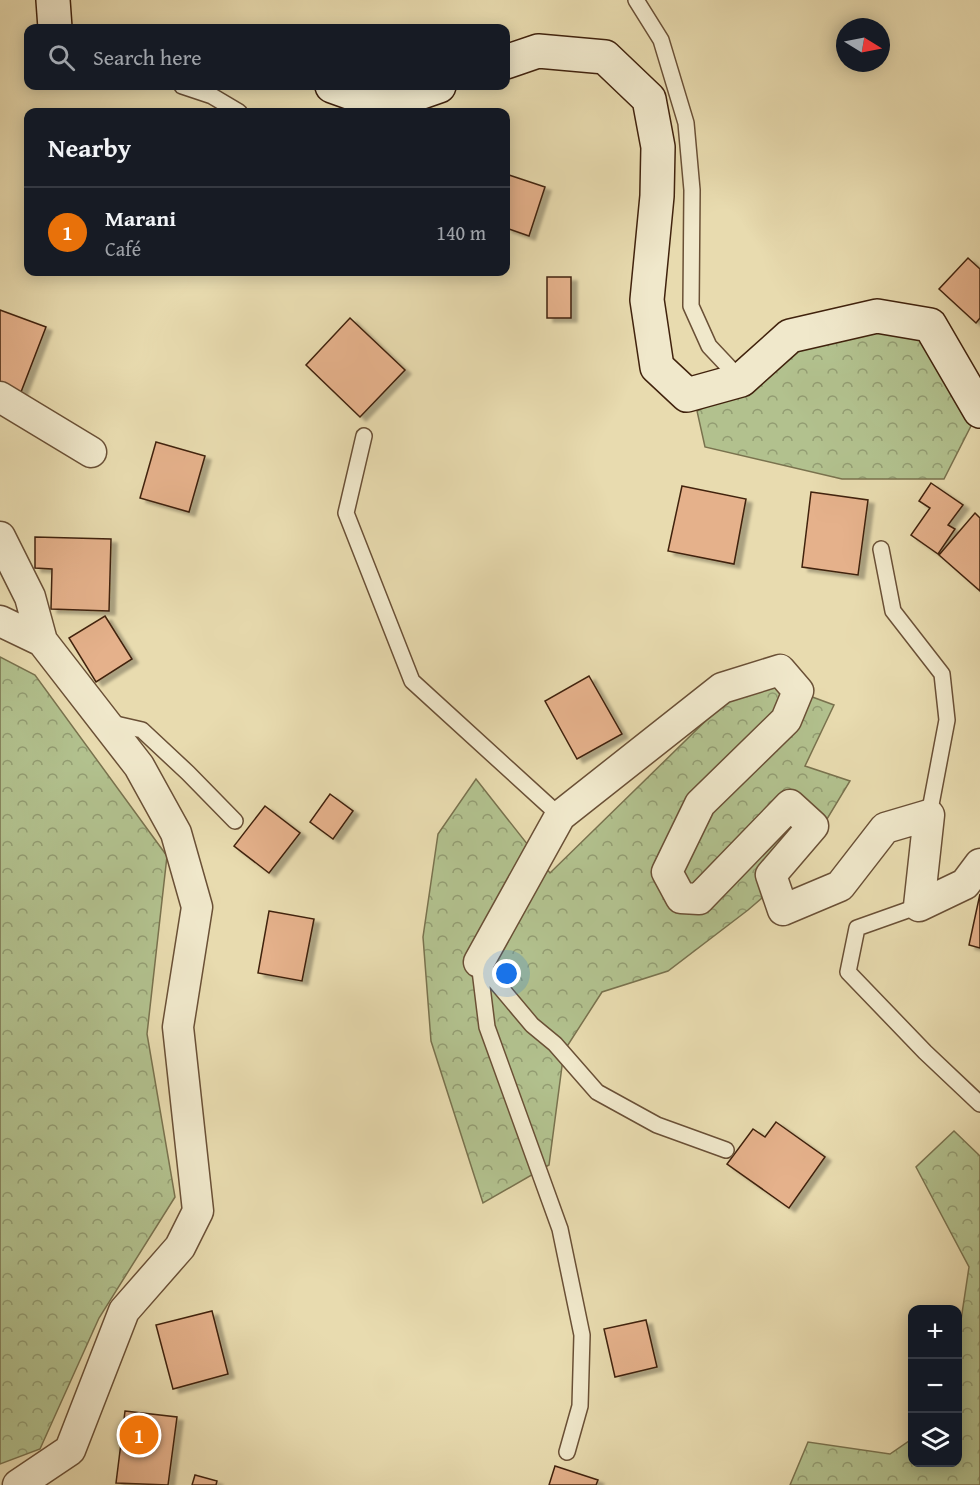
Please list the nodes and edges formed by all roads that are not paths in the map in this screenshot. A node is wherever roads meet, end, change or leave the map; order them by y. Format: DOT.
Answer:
graph roads {
  1 [pos="53,0"];
  2 [pos="636,0"];
  3 [pos="55,24"];
  4 [pos="510,61"];
  5 [pos="194,90"];
  6 [pos="343,90"];
  7 [pos="428,90"];
  8 [pos="232,108"];
  9 [pos="741,380"];
  10 [pos="0,397"];
  11 [pos="980,411"];
  12 [pos="364,436"];
  13 [pos="91,452"];
  14 [pos="0,537"];
  15 [pos="881,549"];
  16 [pos="0,621"];
  17 [pos="42,641"];
  18 [pos="104,722"];
  19 [pos="929,815"];
  20 [pos="560,816"];
  21 [pos="235,821"];
  22 [pos="980,864"];
  23 [pos="919,906"];
  24 [pos="479,962"];
  25 [pos="980,1104"];
  26 [pos="726,1150"];
  27 [pos="567,1452"];
  28 [pos="18,1485"];
  1 -- 3 [label="street"];
  2 -- 9 [label="lane"];
  4 -- 9 [label="street"];
  5 -- 8 [label="lane"];
  6 -- 7 [label="street"];
  9 -- 11 [label="street"];
  10 -- 13 [label="street"];
  12 -- 20 [label="lane"];
  14 -- 17 [label="street"];
  15 -- 19 [label="lane"];
  16 -- 17 [label="street"];
  17 -- 18 [label="street"];
  18 -- 21 [label="lane"];
  18 -- 28 [label="street"];
  19 -- 20 [label="street"];
  19 -- 23 [label="street"];
  20 -- 24 [label="street"];
  22 -- 23 [label="street"];
  23 -- 25 [label="lane"];
  24 -- 26 [label="lane"];
  24 -- 27 [label="lane"];
}
